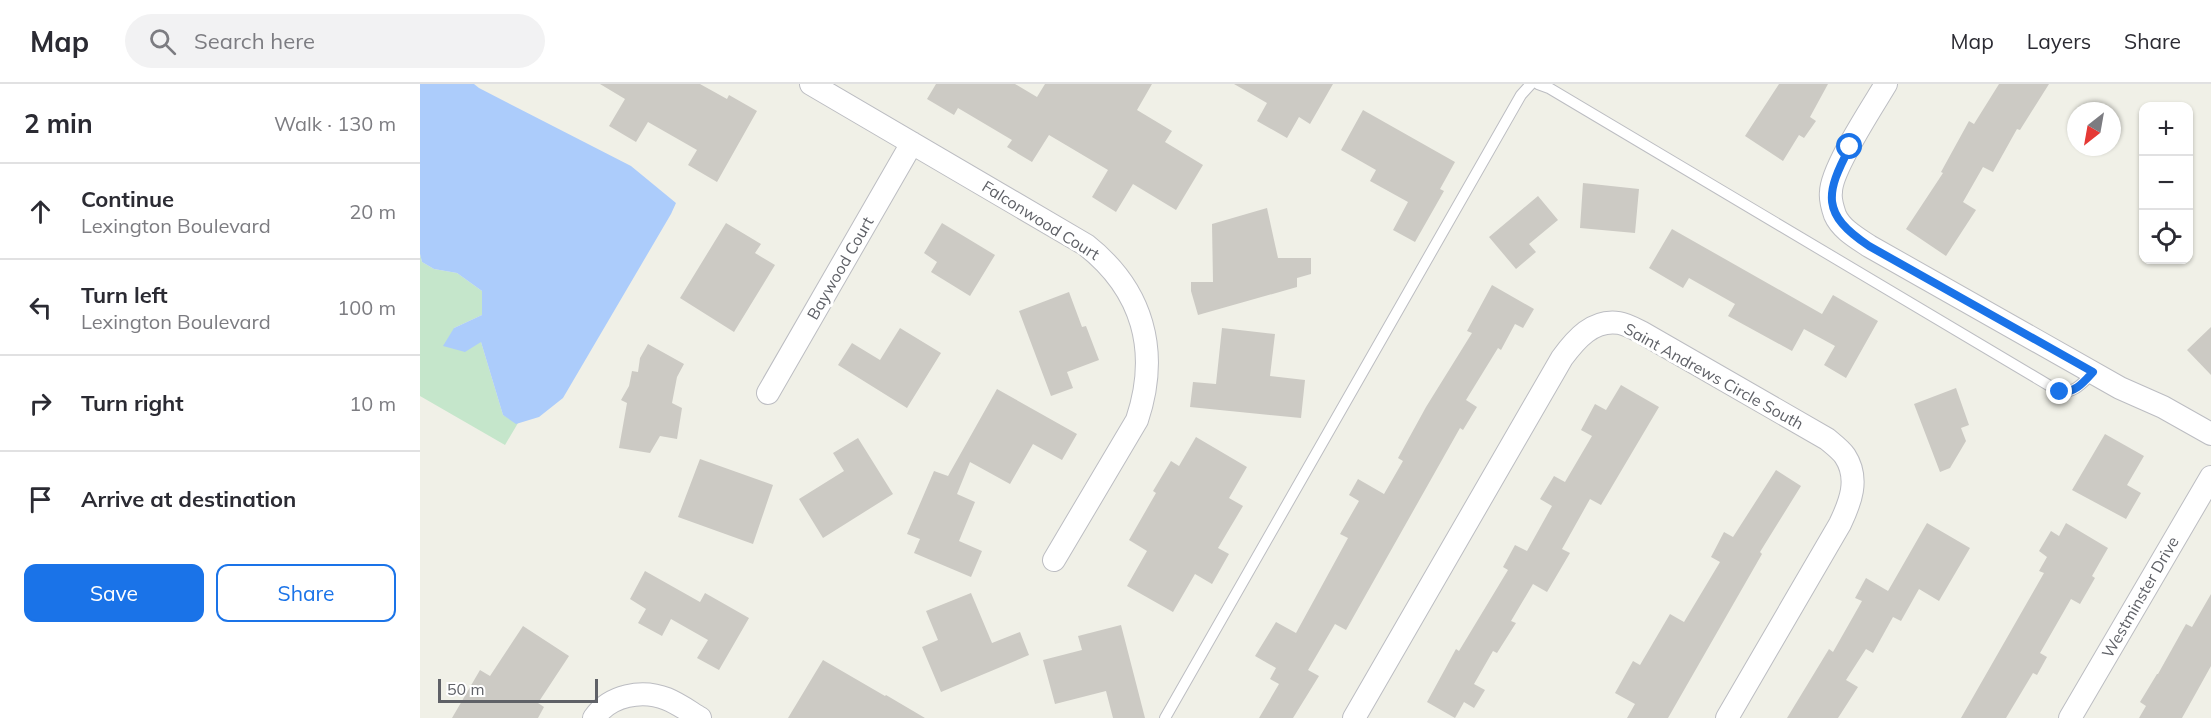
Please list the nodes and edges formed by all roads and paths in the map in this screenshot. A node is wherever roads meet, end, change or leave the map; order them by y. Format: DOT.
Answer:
graph roads {
  1 [pos="811,84"];
  2 [pos="1531,84"];
  3 [pos="1538,84"];
  4 [pos="1886,84"];
  5 [pos="912,143"];
  6 [pos="2093,372"];
  7 [pos="768,393"];
  8 [pos="2211,434"];
  9 [pos="2211,477"];
  10 [pos="1054,560"];
  11 [pos="594,718"];
  12 [pos="700,718"];
  13 [pos="1165,718"];
  14 [pos="1354,718"];
  15 [pos="1726,718"];
  16 [pos="2070,718"];
  1 -- 5 [label="street, Falconwood Court"];
  2 -- 13 [label="lane"];
  3 -- 6 [label="lane"];
  4 -- 6 [label="street"];
  5 -- 7 [label="street, Baywood Court"];
  5 -- 10 [label="street, Falconwood Court"];
  6 -- 8 [label="street"];
  9 -- 16 [label="street, Westminster Drive"];
  11 -- 12 [label="street"];
  14 -- 15 [label="street, Saint Andrews Circle South"];
}
